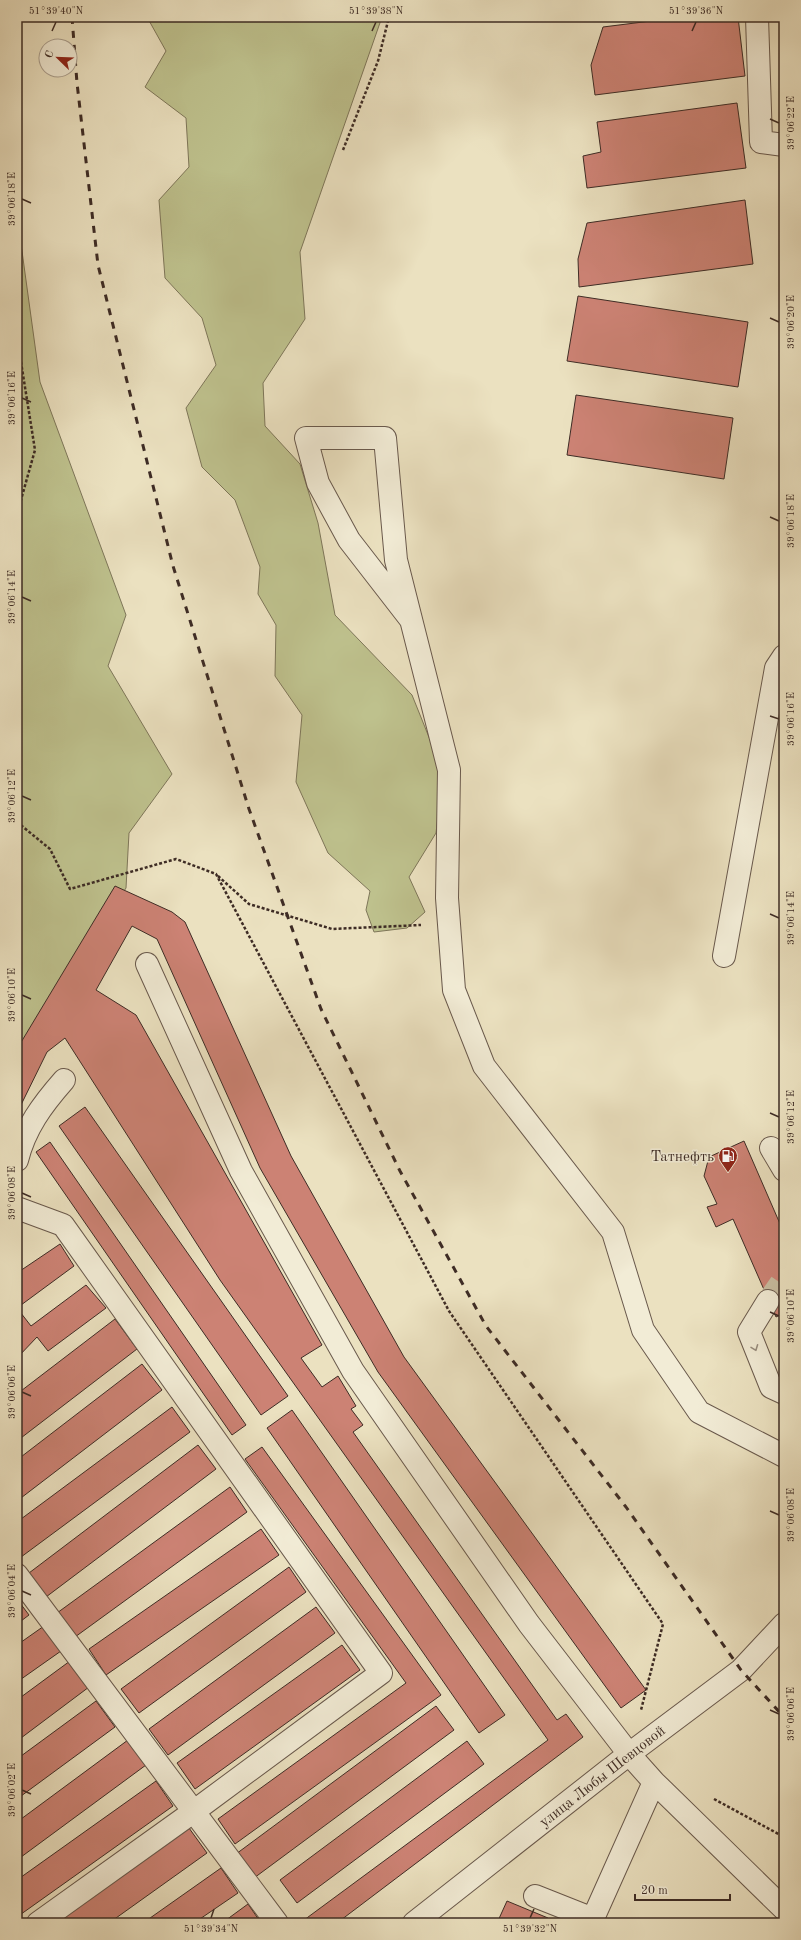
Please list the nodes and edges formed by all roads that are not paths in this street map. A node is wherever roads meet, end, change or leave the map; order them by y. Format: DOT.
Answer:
graph roads {
  1 [pos="757,17"];
  2 [pos="784,145"];
  3 [pos="411,620"];
  4 [pos="784,656"];
  5 [pos="724,956"];
  6 [pos="147,964"];
  7 [pos="64,1080"];
  8 [pos="771,1148"];
  9 [pos="17,1160"];
  10 [pos="784,1170"];
  11 [pos="17,1207"];
  12 [pos="768,1301"];
  13 [pos="784,1393"];
  14 [pos="784,1456"];
  15 [pos="17,1575"];
  16 [pos="784,1624"];
  17 [pos="629,1754"];
  18 [pos="654,1782"];
  19 [pos="193,1812"];
  20 [pos="535,1896"];
  21 [pos="784,1909"];
  22 [pos="592,1921"];
  23 [pos="38,1923"];
  24 [pos="277,1923"];
  25 [pos="414,1923"];
  1 -- 2 [label="street"];
  3 -- 3 [label="street"];
  3 -- 14 [label="street"];
  4 -- 5 [label="street"];
  6 -- 17 [label="street"];
  7 -- 9 [label="street"];
  8 -- 10 [label="street"];
  11 -- 19 [label="street"];
  12 -- 13 [label="street, one-way"];
  15 -- 19 [label="street"];
  16 -- 17 [label="street, улица Любы Шевцовой"];
  17 -- 18 [label="street"];
  17 -- 25 [label="street, улица Любы Шевцовой"];
  18 -- 21 [label="street"];
  18 -- 22 [label="street"];
  19 -- 23 [label="street"];
  19 -- 24 [label="street"];
  20 -- 22 [label="street"];
}
